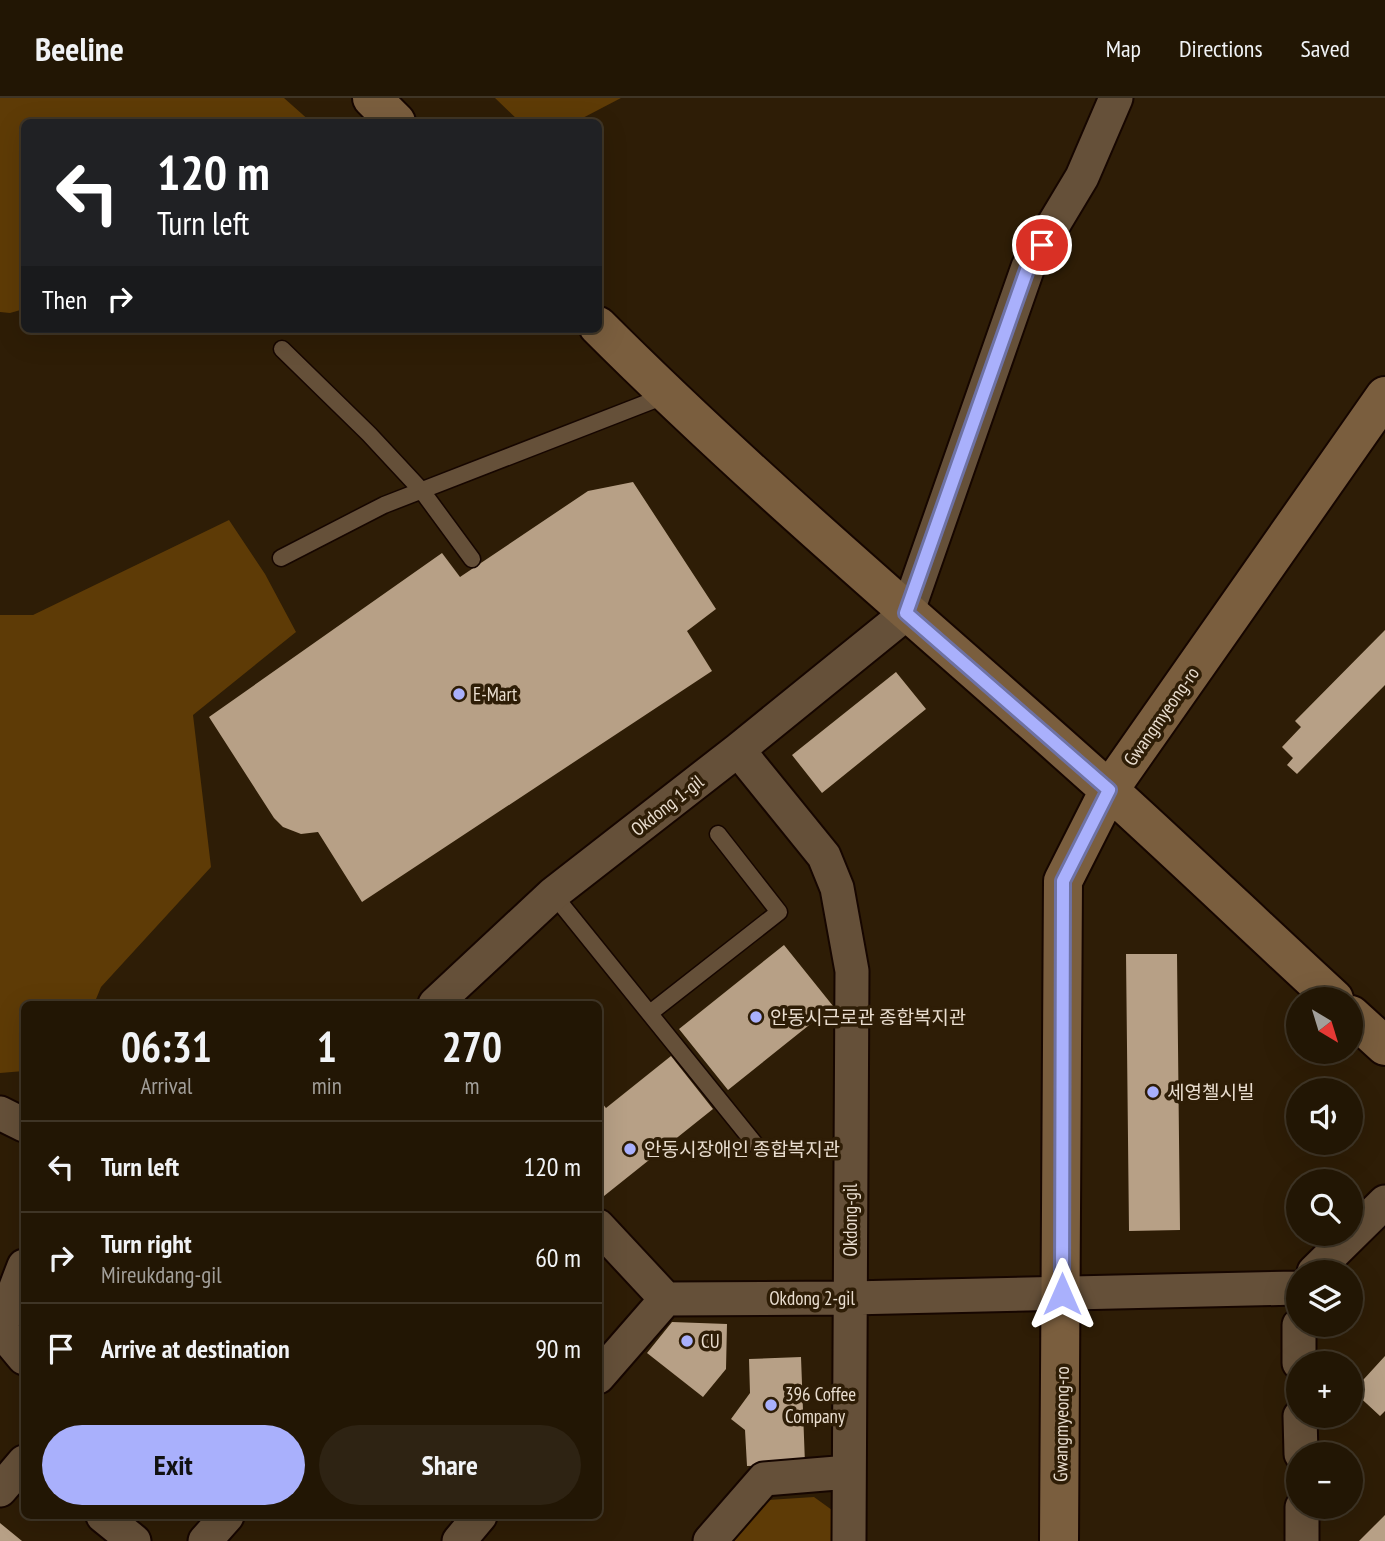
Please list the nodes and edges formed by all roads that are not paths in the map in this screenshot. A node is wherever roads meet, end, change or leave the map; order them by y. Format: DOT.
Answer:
graph roads {
  1 [pos="372,98"];
  2 [pos="1116,98"];
  3 [pos="393,119"];
  4 [pos="602,330"];
  5 [pos="282,349"];
  6 [pos="667,396"];
  7 [pos="1385,396"];
  8 [pos="422,491"];
  9 [pos="281,558"];
  10 [pos="472,559"];
  11 [pos="906,613"];
  12 [pos="738,750"];
  13 [pos="1109,790"];
  14 [pos="718,834"];
  15 [pos="553,894"];
  16 [pos="1321,987"];
  17 [pos="438,1001"];
  18 [pos="650,1013"];
  19 [pos="1363,1026"];
  20 [pos="1385,1046"];
  21 [pos="0,1113"];
  22 [pos="21,1124"];
  23 [pos="755,1144"];
  24 [pos="1385,1202"];
  25 [pos="602,1230"];
  26 [pos="1326,1260"];
  27 [pos="14,1277"];
  28 [pos="1286,1288"];
  29 [pos="1062,1294"];
  30 [pos="850,1298"];
  31 [pos="666,1299"];
  32 [pos="0,1329"];
  33 [pos="21,1354"];
  34 [pos="602,1372"];
  35 [pos="21,1466"];
  36 [pos="849,1472"];
  37 [pos="0,1490"];
  38 [pos="107,1519"];
  39 [pos="224,1519"];
  40 [pos="1302,1519"];
  41 [pos="134,1541"];
  42 [pos="205,1541"];
  43 [pos="710,1541"];
  44 [pos="849,1541"];
  45 [pos="1059,1541"];
  46 [pos="1302,1541"];
  1 -- 3 [label="street"];
  2 -- 11 [label="street"];
  4 -- 6 [label="street"];
  5 -- 8 [label="lane"];
  6 -- 8 [label="lane"];
  6 -- 11 [label="street"];
  7 -- 13 [label="street, Gwangmyeong-ro"];
  8 -- 9 [label="lane"];
  8 -- 10 [label="lane"];
  11 -- 12 [label="street, Okdong 1-gil"];
  11 -- 13 [label="street"];
  12 -- 15 [label="street, Okdong 1-gil"];
  12 -- 30 [label="street, Okdong-gil"];
  13 -- 16 [label="street"];
  13 -- 29 [label="street, Gwangmyeong-ro"];
  14 -- 18 [label="lane"];
  15 -- 17 [label="street, Okdong 1-gil"];
  15 -- 18 [label="lane"];
  18 -- 23 [label="lane"];
  19 -- 20 [label="street"];
  21 -- 22 [label="street"];
  24 -- 26 [label="street"];
  25 -- 31 [label="street"];
  27 -- 32 [label="street"];
  28 -- 29 [label="street, Okdong 2-gil"];
  29 -- 30 [label="street, Okdong 2-gil"];
  29 -- 45 [label="street, Gwangmyeong-ro"];
  30 -- 31 [label="street, Okdong 2-gil"];
  30 -- 36 [label="street, Okdong-gil"];
  31 -- 34 [label="street"];
  32 -- 33 [label="street"];
  35 -- 37 [label="street"];
  36 -- 43 [label="street"];
  36 -- 44 [label="street, Okdong-gil"];
  38 -- 41 [label="street"];
  39 -- 42 [label="street"];
  40 -- 46 [label="street"];
}
